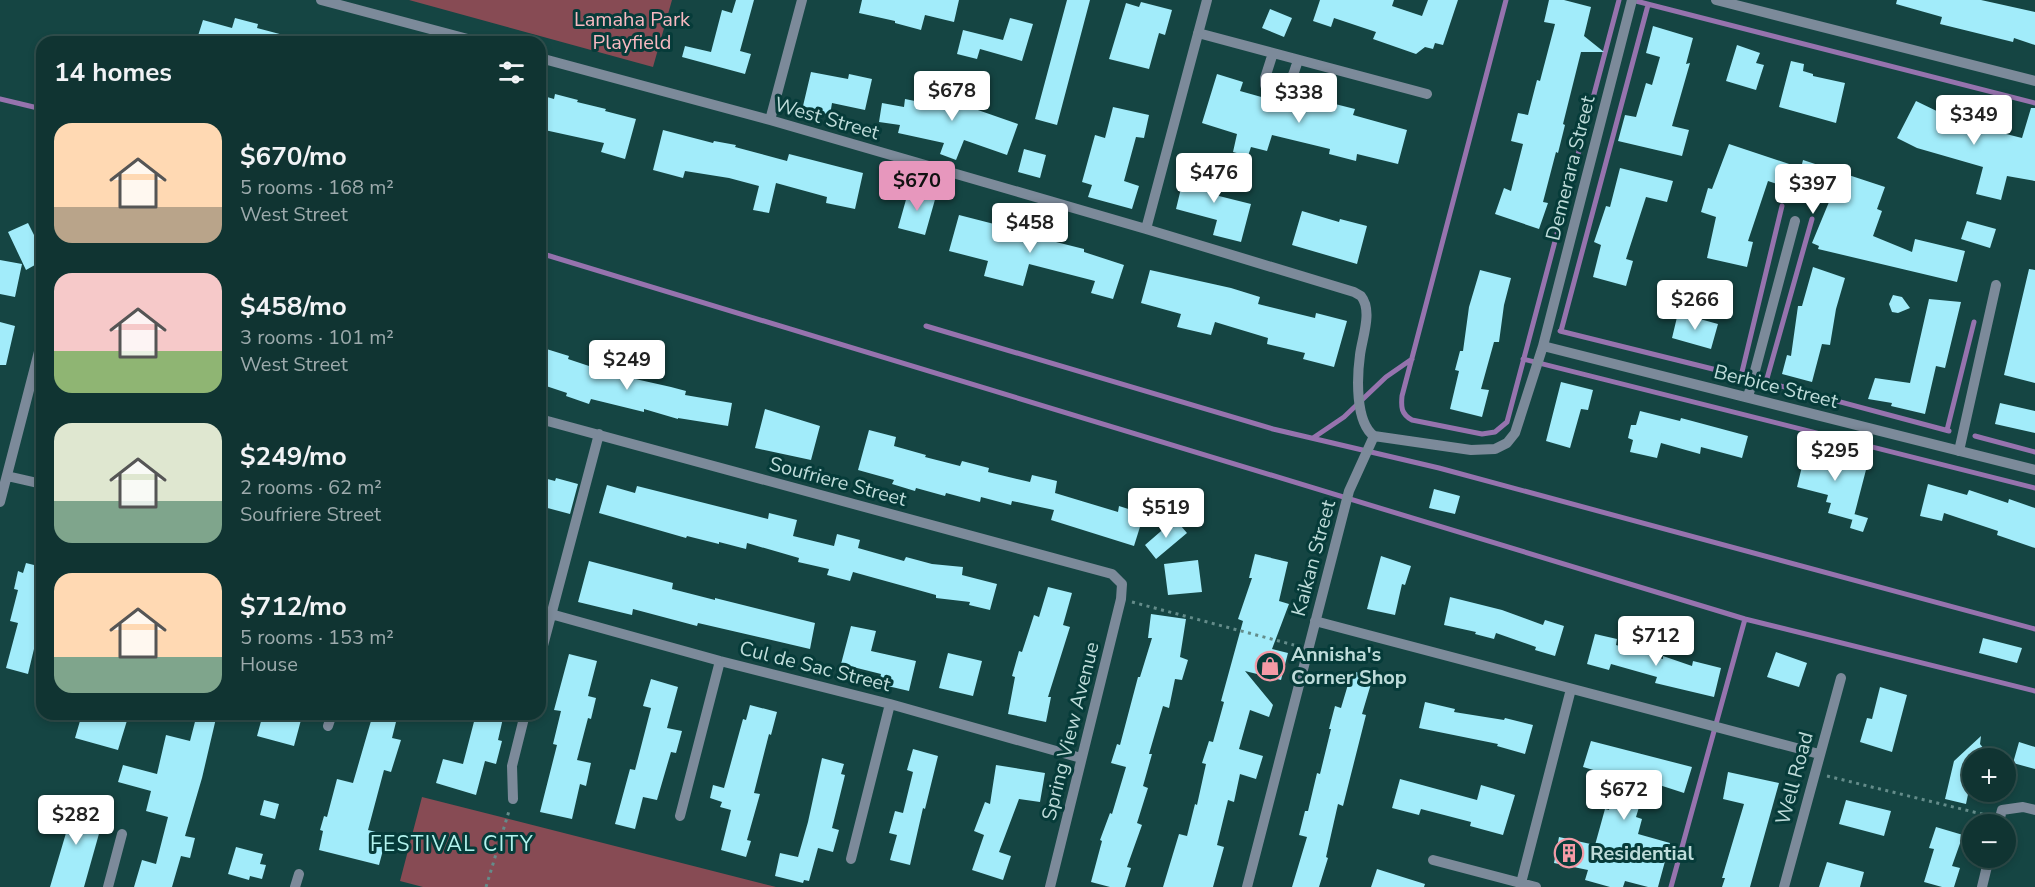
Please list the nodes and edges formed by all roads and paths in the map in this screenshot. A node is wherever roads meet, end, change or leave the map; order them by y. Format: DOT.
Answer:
graph roads {
  1 [pos="321,0"];
  2 [pos="802,0"];
  3 [pos="1207,0"];
  4 [pos="1632,0"];
  5 [pos="1716,0"];
  6 [pos="1198,33"];
  7 [pos="456,36"];
  8 [pos="1273,52"];
  9 [pos="546,60"];
  10 [pos="1298,60"];
  11 [pos="2035,81"];
  12 [pos="1427,94"];
  13 [pos="770,120"];
  14 [pos="1795,221"];
  15 [pos="1146,229"];
  16 [pos="1996,285"];
  17 [pos="1543,346"];
  18 [pos="36,363"];
  19 [pos="1748,397"];
  20 [pos="546,421"];
  21 [pos="599,434"];
  22 [pos="1374,436"];
  23 [pos="1959,451"];
  24 [pos="2035,470"];
  25 [pos="7,476"];
  26 [pos="36,483"];
  27 [pos="0,502"];
  28 [pos="1122,584"];
  29 [pos="1121,599"];
  30 [pos="546,612"];
  31 [pos="1315,621"];
  32 [pos="1308,649"];
  33 [pos="720,660"];
  34 [pos="1840,678"];
  35 [pos="1571,689"];
  36 [pos="890,704"];
  37 [pos="330,720"];
  38 [pos="524,720"];
  39 [pos="328,726"];
  40 [pos="1819,754"];
  41 [pos="1081,758"];
  42 [pos="1814,773"];
  43 [pos="513,799"];
  44 [pos="2035,810"];
  45 [pos="1983,814"];
  46 [pos="2008,814"];
  47 [pos="680,816"];
  48 [pos="122,834"];
  49 [pos="851,859"];
  50 [pos="1433,860"];
  51 [pos="1987,868"];
  52 [pos="298,874"];
  53 [pos="1521,883"];
  54 [pos="108,887"];
  55 [pos="295,887"];
  56 [pos="486,887"];
  57 [pos="1050,887"];
  58 [pos="1247,887"];
  59 [pos="1536,887"];
  60 [pos="1784,887"];
  61 [pos="1982,887"];
  1 -- 7 [label="street"];
  2 -- 13 [label="street"];
  3 -- 6 [label="street"];
  4 -- 17 [label="street, Demerara Street"];
  5 -- 11 [label="street"];
  6 -- 8 [label="street"];
  6 -- 15 [label="street"];
  8 -- 10 [label="street"];
  8 -- 10 [label="street"];
  9 -- 13 [label="street, West Street"];
  10 -- 12 [label="street"];
  13 -- 15 [label="street, West Street"];
  14 -- 19 [label="street"];
  15 -- 22 [label="street, West Street"];
  16 -- 23 [label="street"];
  17 -- 19 [label="street, Berbice Street"];
  17 -- 22 [label="street, Demerara Street"];
  18 -- 25 [label="street"];
  19 -- 23 [label="street, Berbice Street"];
  20 -- 21 [label="street, Soufriere Street"];
  21 -- 28 [label="street, Soufriere Street"];
  21 -- 30 [label="street"];
  22 -- 31 [label="street, Kaikan Street"];
  23 -- 24 [label="street, Berbice Street"];
  25 -- 26 [label="street"];
  25 -- 27 [label="street"];
  28 -- 29 [label="street, Spring View Avenue"];
  29 -- 32 [label="path"];
  29 -- 41 [label="street, Spring View Avenue"];
  30 -- 33 [label="street, Cul de Sac Street"];
  31 -- 32 [label="street, Kaikan Street"];
  31 -- 35 [label="street"];
  32 -- 58 [label="street, Kaikan Street"];
  33 -- 36 [label="street, Cul de Sac Street"];
  33 -- 47 [label="street"];
  34 -- 40 [label="street, Well Road"];
  35 -- 40 [label="street"];
  35 -- 53 [label="street"];
  36 -- 41 [label="street, Cul de Sac Street"];
  36 -- 49 [label="street"];
  37 -- 39 [label="street"];
  38 -- 43 [label="street"];
  40 -- 42 [label="street, Well Road"];
  41 -- 57 [label="street, Spring View Avenue"];
  42 -- 45 [label="path"];
  42 -- 60 [label="street, Well Road"];
  43 -- 56 [label="path"];
  44 -- 46 [label="street"];
  48 -- 54 [label="street"];
  50 -- 53 [label="street"];
  51 -- 61 [label="street"];
  52 -- 55 [label="street"];
  53 -- 59 [label="street"];
}
